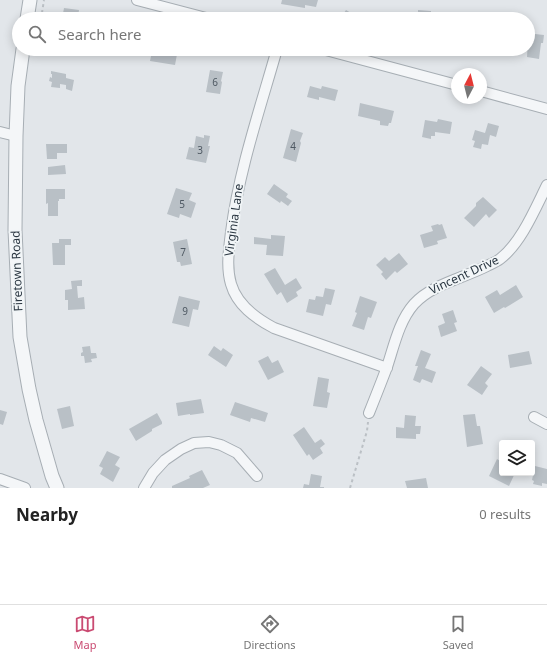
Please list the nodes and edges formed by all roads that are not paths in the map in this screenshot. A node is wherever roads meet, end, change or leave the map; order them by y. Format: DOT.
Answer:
graph roads {
  1 [pos="30,0"];
  2 [pos="137,0"];
  3 [pos="28,12"];
  4 [pos="183,12"];
  5 [pos="22,56"];
  6 [pos="275,56"];
  7 [pos="348,56"];
  8 [pos="451,83"];
  9 [pos="487,93"];
  10 [pos="547,109"];
  11 [pos="0,132"];
  12 [pos="16,136"];
  13 [pos="547,185"];
  14 [pos="387,368"];
  15 [pos="369,413"];
  16 [pos="534,417"];
  17 [pos="547,424"];
  18 [pos="256,476"];
  19 [pos="0,479"];
  20 [pos="25,488"];
  21 [pos="57,488"];
  22 [pos="144,488"];
  1 -- 3 [label="street"];
  2 -- 4 [label="street"];
  5 -- 12 [label="street, Firetown Road"];
  6 -- 14 [label="street, Virginia Lane"];
  7 -- 8 [label="street"];
  9 -- 10 [label="street"];
  11 -- 12 [label="street"];
  12 -- 21 [label="street, Firetown Road"];
  13 -- 14 [label="street, Vincent Drive"];
  14 -- 15 [label="street, Vincent Drive"];
  16 -- 17 [label="street"];
  18 -- 22 [label="street"];
  19 -- 20 [label="street"];
}
